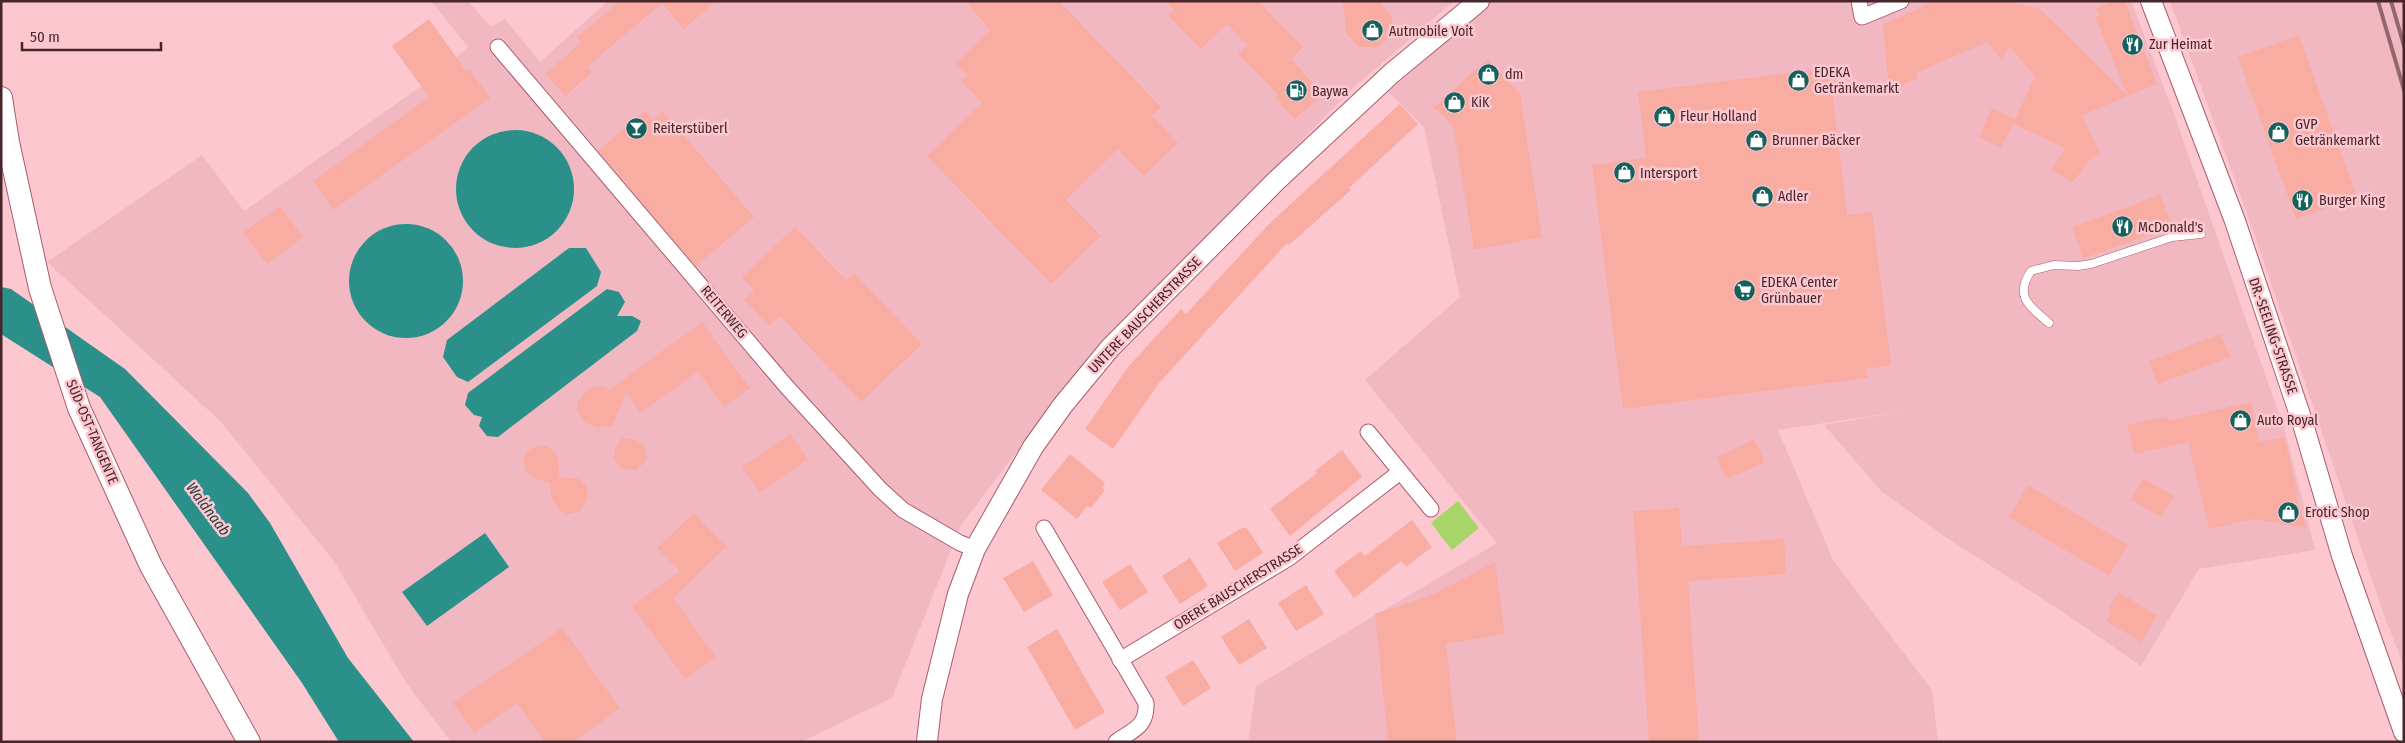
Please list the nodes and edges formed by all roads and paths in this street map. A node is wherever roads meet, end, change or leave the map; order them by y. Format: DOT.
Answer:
graph roads {
  1 [pos="1480,1"];
  2 [pos="1859,1"];
  3 [pos="1901,1"];
  4 [pos="2151,1"];
  5 [pos="498,46"];
  6 [pos="1,98"];
  7 [pos="2201,234"];
  8 [pos="2049,323"];
  9 [pos="1368,432"];
  10 [pos="1400,472"];
  11 [pos="1431,509"];
  12 [pos="1044,528"];
  13 [pos="976,549"];
  14 [pos="1120,660"];
  15 [pos="2404,732"];
  16 [pos="926,741"];
  17 [pos="249,742"];
  18 [pos="1116,742"];
  1 -- 13 [label="street, UNTERE BAUSCHERSTRASSE"];
  2 -- 3 [label="street"];
  4 -- 15 [label="street, DR.-SEELING-STRASSE"];
  5 -- 13 [label="street, REITERWEG"];
  6 -- 17 [label="main road, SÜD-OST-TANGENTE"];
  7 -- 8 [label="lane"];
  9 -- 10 [label="street"];
  10 -- 11 [label="street"];
  10 -- 14 [label="street, OBERE BAUSCHERSTRASSE"];
  12 -- 14 [label="street"];
  13 -- 16 [label="street, UNTERE BAUSCHERSTRASSE"];
  14 -- 18 [label="street"];
}
